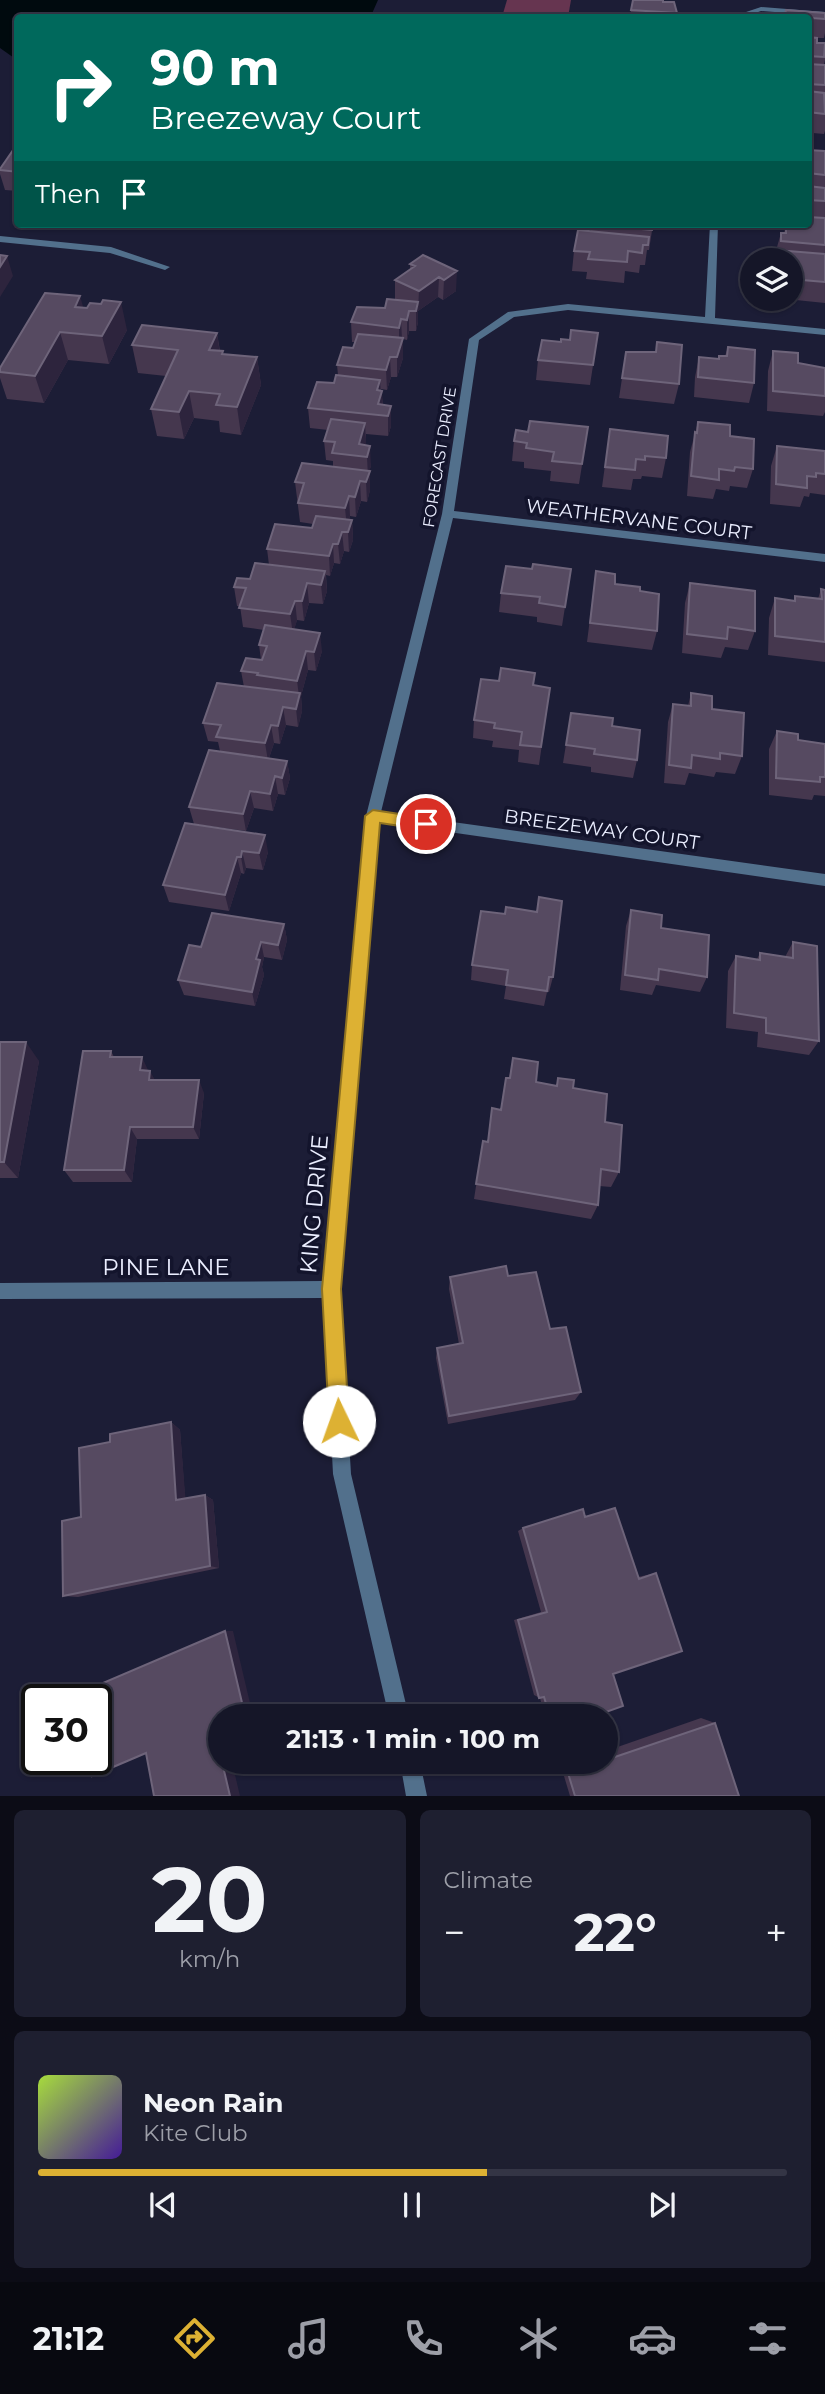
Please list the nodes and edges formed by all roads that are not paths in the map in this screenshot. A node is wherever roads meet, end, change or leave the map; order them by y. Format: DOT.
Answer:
graph roads {
  1 [pos="744,14"];
  2 [pos="825,14"];
  3 [pos="714,228"];
  4 [pos="0,239"];
  5 [pos="165,267"];
  6 [pos="710,321"];
  7 [pos="825,332"];
  8 [pos="448,514"];
  9 [pos="825,558"];
  10 [pos="373,816"];
  11 [pos="825,880"];
  12 [pos="332,1289"];
  13 [pos="0,1291"];
  14 [pos="396,1704"];
  15 [pos="412,1774"];
  16 [pos="417,1796"];
  1 -- 2 [label="street"];
  3 -- 6 [label="street"];
  4 -- 5 [label="street"];
  6 -- 7 [label="street, FORECAST DRIVE"];
  6 -- 8 [label="street, FORECAST DRIVE"];
  8 -- 9 [label="street, WEATHERVANE COURT"];
  8 -- 10 [label="street, FORECAST DRIVE"];
  10 -- 11 [label="street, BREEZEWAY COURT"];
  10 -- 12 [label="street, KING DRIVE"];
  12 -- 13 [label="street, PINE LANE"];
  12 -- 14 [label="street, KING DRIVE"];
  15 -- 16 [label="street"];
}
